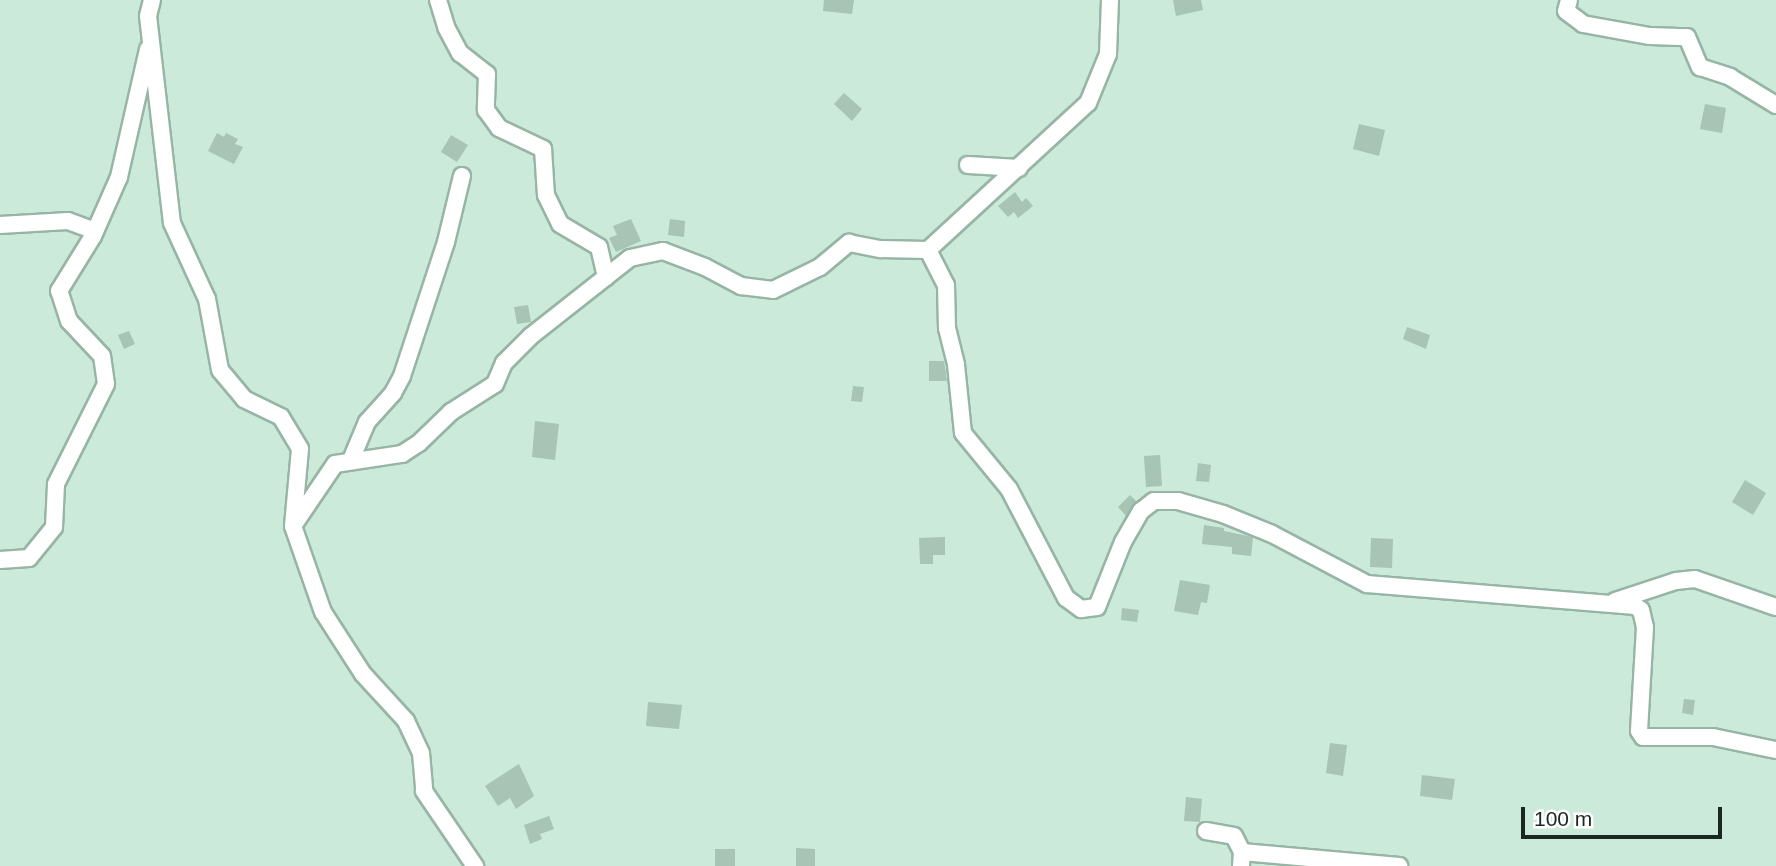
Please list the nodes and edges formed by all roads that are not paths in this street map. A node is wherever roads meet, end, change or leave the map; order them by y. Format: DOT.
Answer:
graph roads {
  1 [pos="152,0"];
  2 [pos="438,0"];
  3 [pos="1110,0"];
  4 [pos="1569,0"];
  5 [pos="150,36"];
  6 [pos="1776,104"];
  7 [pos="968,165"];
  8 [pos="1019,168"];
  9 [pos="462,177"];
  10 [pos="0,225"];
  11 [pos="95,231"];
  12 [pos="928,250"];
  13 [pos="606,276"];
  14 [pos="351,460"];
  15 [pos="293,526"];
  16 [pos="0,560"];
  17 [pos="1606,604"];
  18 [pos="1776,607"];
  19 [pos="1776,750"];
  20 [pos="1206,831"];
  21 [pos="1241,859"];
  22 [pos="475,866"];
  23 [pos="1399,866"];
  1 -- 5 [label="street"];
  2 -- 13 [label="street"];
  3 -- 8 [label="street"];
  4 -- 6 [label="street"];
  5 -- 11 [label="street"];
  5 -- 15 [label="street"];
  7 -- 8 [label="street"];
  8 -- 12 [label="street"];
  9 -- 14 [label="street"];
  10 -- 11 [label="street"];
  11 -- 16 [label="street"];
  12 -- 13 [label="street"];
  12 -- 17 [label="street"];
  13 -- 14 [label="street"];
  14 -- 15 [label="street"];
  15 -- 22 [label="street"];
  17 -- 18 [label="street"];
  17 -- 19 [label="street"];
  20 -- 21 [label="street"];
  21 -- 23 [label="street"];
}
